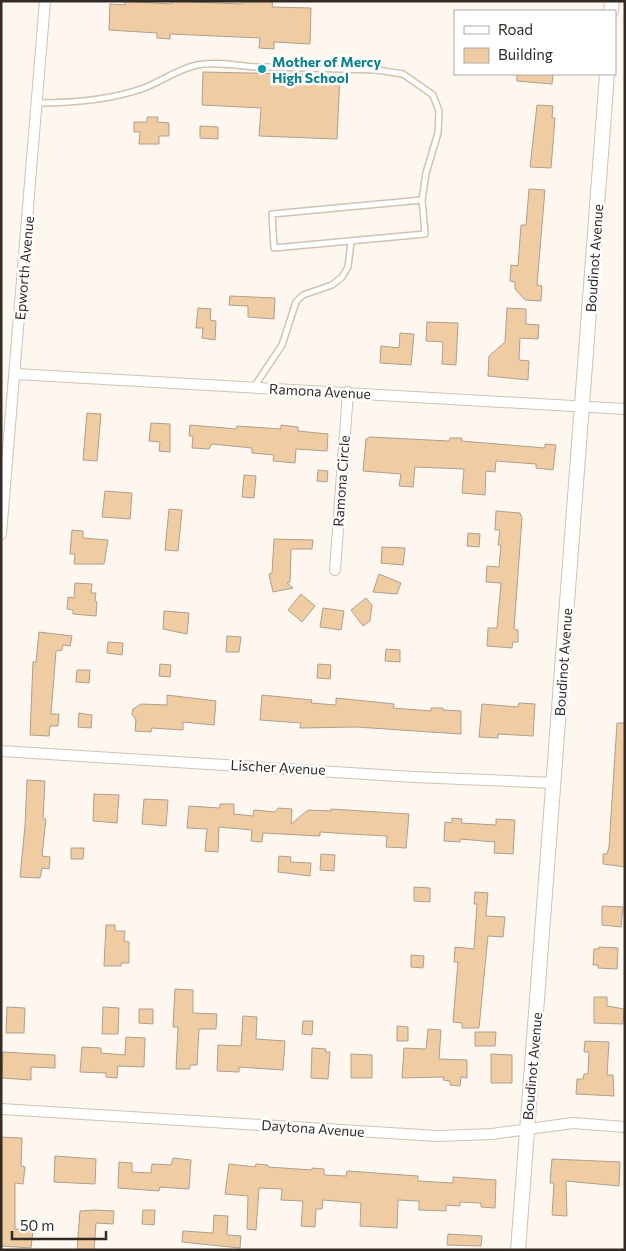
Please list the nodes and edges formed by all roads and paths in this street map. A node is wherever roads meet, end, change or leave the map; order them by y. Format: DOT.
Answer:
graph roads {
  1 [pos="45,1"];
  2 [pos="258,67"];
  3 [pos="266,67"];
  4 [pos="607,75"];
  5 [pos="37,103"];
  6 [pos="422,200"];
  7 [pos="351,242"];
  8 [pos="16,374"];
  9 [pos="254,387"];
  10 [pos="348,392"];
  11 [pos="581,407"];
  12 [pos="625,409"];
  13 [pos="1,534"];
  14 [pos="335,570"];
  15 [pos="1,751"];
  16 [pos="554,783"];
  17 [pos="1,1109"];
  18 [pos="625,1127"];
  19 [pos="527,1128"];
  20 [pos="518,1250"];
  1 -- 5 [label="street, Epworth Avenue"];
  2 -- 5 [label="lane"];
  3 -- 6 [label="lane"];
  4 -- 11 [label="street, Boudinot Avenue"];
  5 -- 8 [label="street, Epworth Avenue"];
  6 -- 7 [label="lane"];
  6 -- 7 [label="lane"];
  7 -- 9 [label="lane"];
  8 -- 9 [label="street, Ramona Avenue"];
  8 -- 13 [label="street, Epworth Avenue"];
  9 -- 10 [label="street, Ramona Avenue"];
  10 -- 11 [label="street, Ramona Avenue"];
  10 -- 14 [label="street, Ramona Circle"];
  11 -- 12 [label="street, Ramona Avenue"];
  11 -- 16 [label="street, Boudinot Avenue"];
  15 -- 16 [label="street, Lischer Avenue"];
  16 -- 19 [label="street, Boudinot Avenue"];
  17 -- 19 [label="street, Daytona Avenue"];
  18 -- 19 [label="street, Daytona Avenue"];
  19 -- 20 [label="street, Boudinot Avenue"];
}
